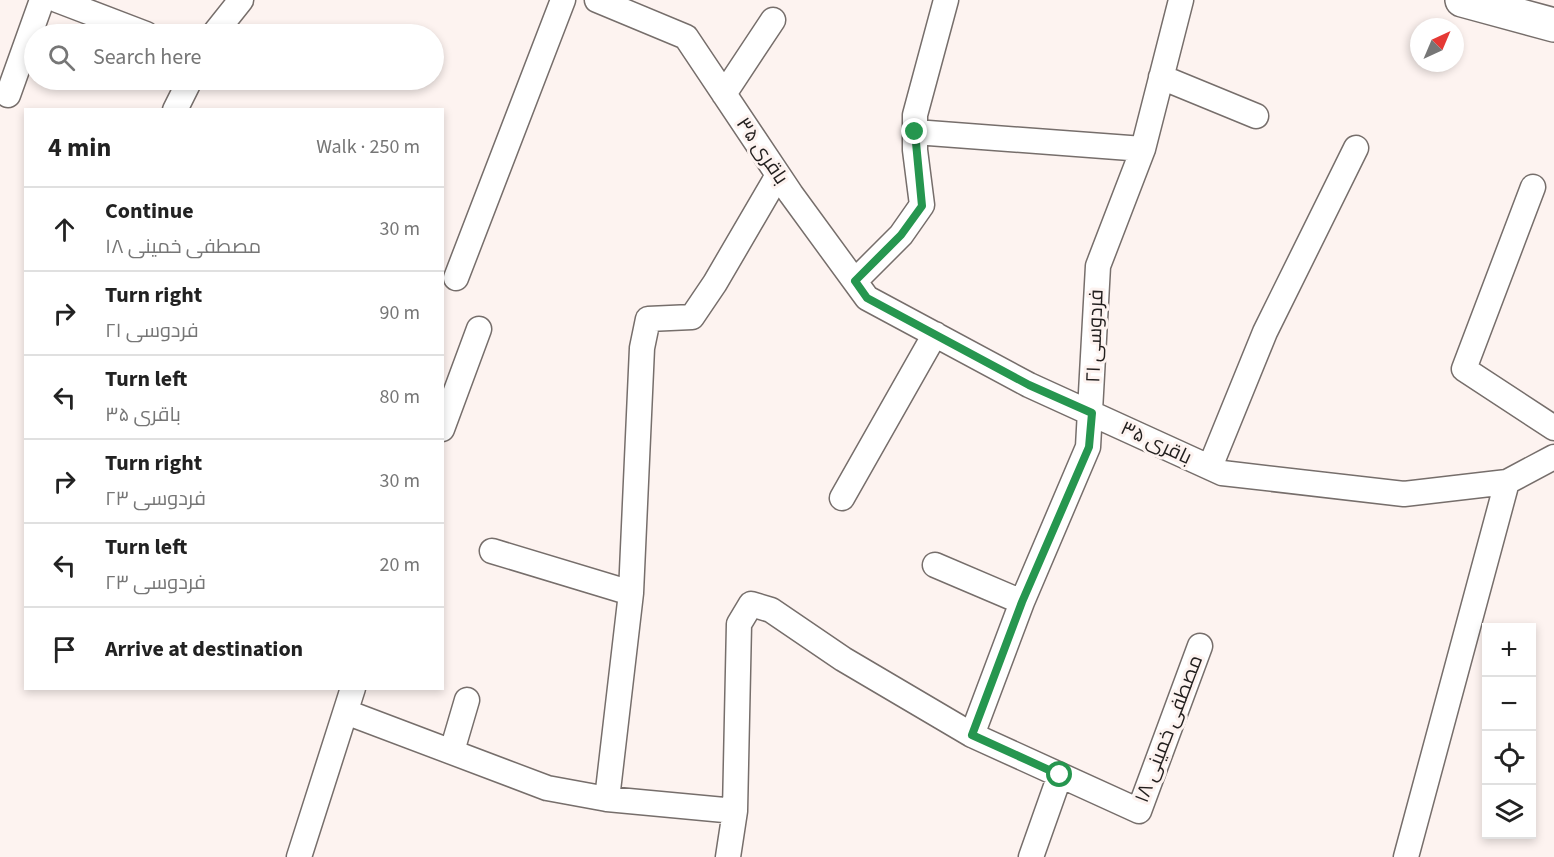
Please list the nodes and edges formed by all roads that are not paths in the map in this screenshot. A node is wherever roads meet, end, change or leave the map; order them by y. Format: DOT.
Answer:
graph roads {
  1 [pos="42,0"];
  2 [pos="57,0"];
  3 [pos="241,0"];
  4 [pos="563,0"];
  5 [pos="597,0"];
  6 [pos="946,0"];
  7 [pos="1181,0"];
  8 [pos="1462,0"];
  9 [pos="773,20"];
  10 [pos="33,24"];
  11 [pos="120,24"];
  12 [pos="221,24"];
  13 [pos="1554,25"];
  14 [pos="24,50"];
  15 [pos="1161,77"];
  16 [pos="185,90"];
  17 [pos="724,94"];
  18 [pos="8,95"];
  19 [pos="176,108"];
  20 [pos="1256,116"];
  21 [pos="915,132"];
  22 [pos="1356,148"];
  23 [pos="1143,149"];
  24 [pos="778,175"];
  25 [pos="1533,187"];
  26 [pos="456,278"];
  27 [pos="855,281"];
  28 [pos="479,329"];
  29 [pos="935,334"];
  30 [pos="1092,413"];
  31 [pos="444,424"];
  32 [pos="1554,428"];
  33 [pos="1554,457"];
  34 [pos="1210,467"];
  35 [pos="1507,482"];
  36 [pos="842,498"];
  37 [pos="492,551"];
  38 [pos="935,566"];
  39 [pos="631,593"];
  40 [pos="1022,602"];
  41 [pos="1200,646"];
  42 [pos="352,690"];
  43 [pos="467,700"];
  44 [pos="346,712"];
  45 [pos="972,735"];
  46 [pos="452,751"];
  47 [pos="1060,775"];
  48 [pos="607,799"];
  49 [pos="735,811"];
  50 [pos="299,857"];
  51 [pos="728,857"];
  52 [pos="1031,857"];
  53 [pos="1406,857"];
  1 -- 10 [label="street"];
  2 -- 11 [label="street"];
  3 -- 12 [label="street"];
  4 -- 26 [label="street"];
  5 -- 17 [label="street, باقری ۳۵"];
  6 -- 21 [label="street"];
  7 -- 15 [label="street, فردوسی ۲۱"];
  8 -- 13 [label="main road"];
  9 -- 17 [label="street"];
  14 -- 18 [label="street"];
  15 -- 20 [label="street"];
  15 -- 23 [label="street, فردوسی ۲۱"];
  16 -- 19 [label="street"];
  17 -- 24 [label="street, باقری ۳۵"];
  21 -- 23 [label="street"];
  21 -- 27 [label="street"];
  22 -- 34 [label="street"];
  23 -- 30 [label="street, فردوسی ۲۱"];
  24 -- 27 [label="street, باقری ۳۵"];
  24 -- 39 [label="street"];
  25 -- 32 [label="street"];
  27 -- 29 [label="street, باقری ۳۵"];
  28 -- 31 [label="street"];
  29 -- 30 [label="street, باقری ۳۵"];
  29 -- 36 [label="street"];
  30 -- 34 [label="street, باقری ۳۵"];
  30 -- 40 [label="street, فردوسی ۲۱"];
  33 -- 35 [label="street, باقری ۳۵"];
  34 -- 35 [label="street, باقری ۳۵"];
  35 -- 53 [label="street"];
  37 -- 39 [label="street"];
  38 -- 40 [label="street"];
  39 -- 48 [label="street"];
  40 -- 45 [label="street, فردوسی ۲۱"];
  41 -- 47 [label="street, مصطفی خمینی ۱۸"];
  42 -- 44 [label="street"];
  43 -- 46 [label="street"];
  44 -- 46 [label="street"];
  44 -- 50 [label="street"];
  45 -- 47 [label="street, مصطفی خمینی ۱۸"];
  45 -- 49 [label="street, مصطفی خمینی ۱۸"];
  46 -- 48 [label="street"];
  47 -- 52 [label="street"];
  48 -- 49 [label="street"];
  49 -- 51 [label="street"];
}
